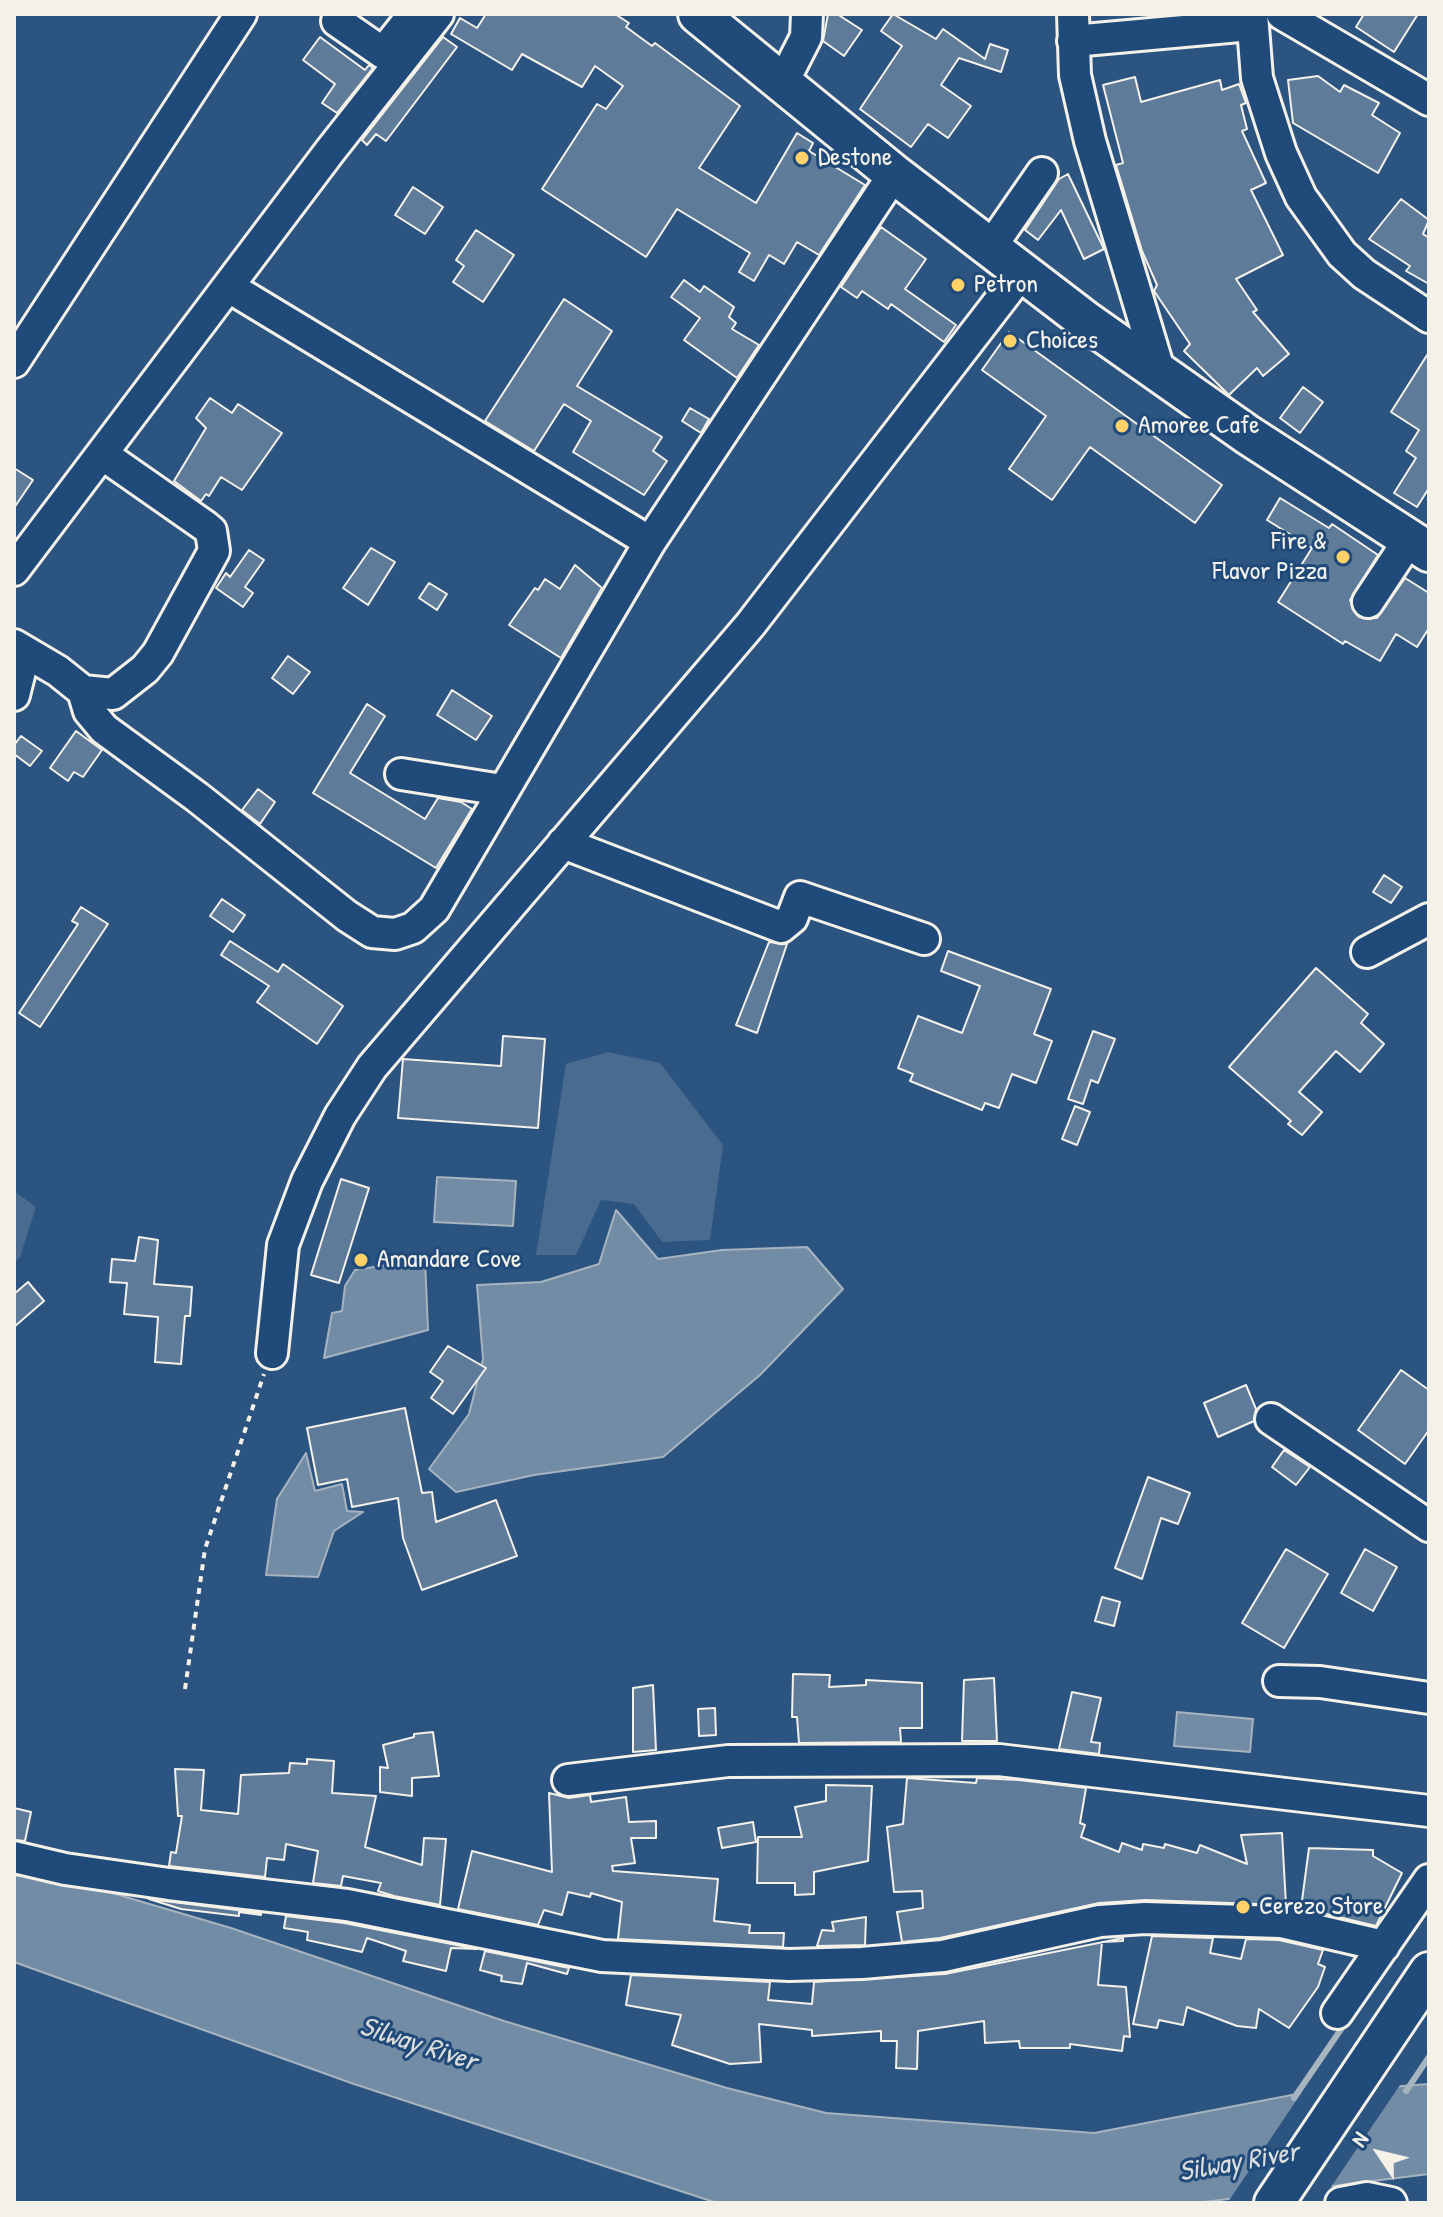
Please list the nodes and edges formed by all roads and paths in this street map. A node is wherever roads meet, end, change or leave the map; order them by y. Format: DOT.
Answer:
graph roads {
  1 [pos="241,14"];
  2 [pos="342,14"];
  3 [pos="413,14"];
  4 [pos="438,14"];
  5 [pos="698,14"];
  6 [pos="807,14"];
  7 [pos="1282,14"];
  8 [pos="1251,19"];
  9 [pos="1073,28"];
  10 [pos="783,82"];
  11 [pos="1429,100"];
  12 [pos="1042,173"];
  13 [pos="894,174"];
  14 [pos="990,248"];
  15 [pos="1022,272"];
  16 [pos="229,287"];
  17 [pos="1429,317"];
  18 [pos="14,362"];
  19 [pos="1160,373"];
  20 [pos="102,454"];
  21 [pos="650,542"];
  22 [pos="1419,546"];
  23 [pos="14,570"];
  24 [pos="1368,602"];
  25 [pos="16,647"];
  26 [pos="83,691"];
  27 [pos="14,695"];
  28 [pos="401,774"];
  29 [pos="502,790"];
  30 [pos="563,843"];
  31 [pos="1429,919"];
  32 [pos="924,939"];
  33 [pos="1367,952"];
  34 [pos="272,1353"];
  35 [pos="1271,1419"];
  36 [pos="1429,1526"];
  37 [pos="1279,1681"];
  38 [pos="185,1689"];
  39 [pos="1429,1698"];
  40 [pos="568,1780"];
  41 [pos="1429,1811"];
  42 [pos="14,1857"];
  43 [pos="1429,1880"];
  44 [pos="1384,1946"];
  45 [pos="1423,1981"];
  46 [pos="1337,2013"];
  47 [pos="1274,2203"];
  48 [pos="1341,2203"];
  49 [pos="1391,2203"];
  1 -- 18 [label="street"];
  2 -- 3 [label="street"];
  4 -- 16 [label="street"];
  5 -- 10 [label="main road"];
  6 -- 10 [label="street"];
  7 -- 11 [label="street"];
  8 -- 9 [label="street"];
  8 -- 17 [label="street"];
  9 -- 19 [label="street"];
  10 -- 13 [label="main road"];
  12 -- 14 [label="street"];
  13 -- 14 [label="main road"];
  13 -- 21 [label="street"];
  14 -- 15 [label="main road"];
  15 -- 19 [label="main road"];
  15 -- 30 [label="street"];
  16 -- 20 [label="street"];
  16 -- 21 [label="street"];
  19 -- 22 [label="main road"];
  20 -- 23 [label="street"];
  20 -- 26 [label="street"];
  21 -- 29 [label="street"];
  22 -- 24 [label="street"];
  25 -- 26 [label="street"];
  25 -- 27 [label="street"];
  26 -- 29 [label="street"];
  28 -- 29 [label="street"];
  30 -- 32 [label="street"];
  30 -- 34 [label="street"];
  31 -- 33 [label="street"];
  34 -- 38 [label="path"];
  35 -- 36 [label="street"];
  37 -- 39 [label="street"];
  40 -- 41 [label="street"];
  42 -- 44 [label="street"];
  43 -- 44 [label="street"];
  44 -- 46 [label="street"];
  45 -- 47 [label="main road"];
  48 -- 49 [label="street"];
}
